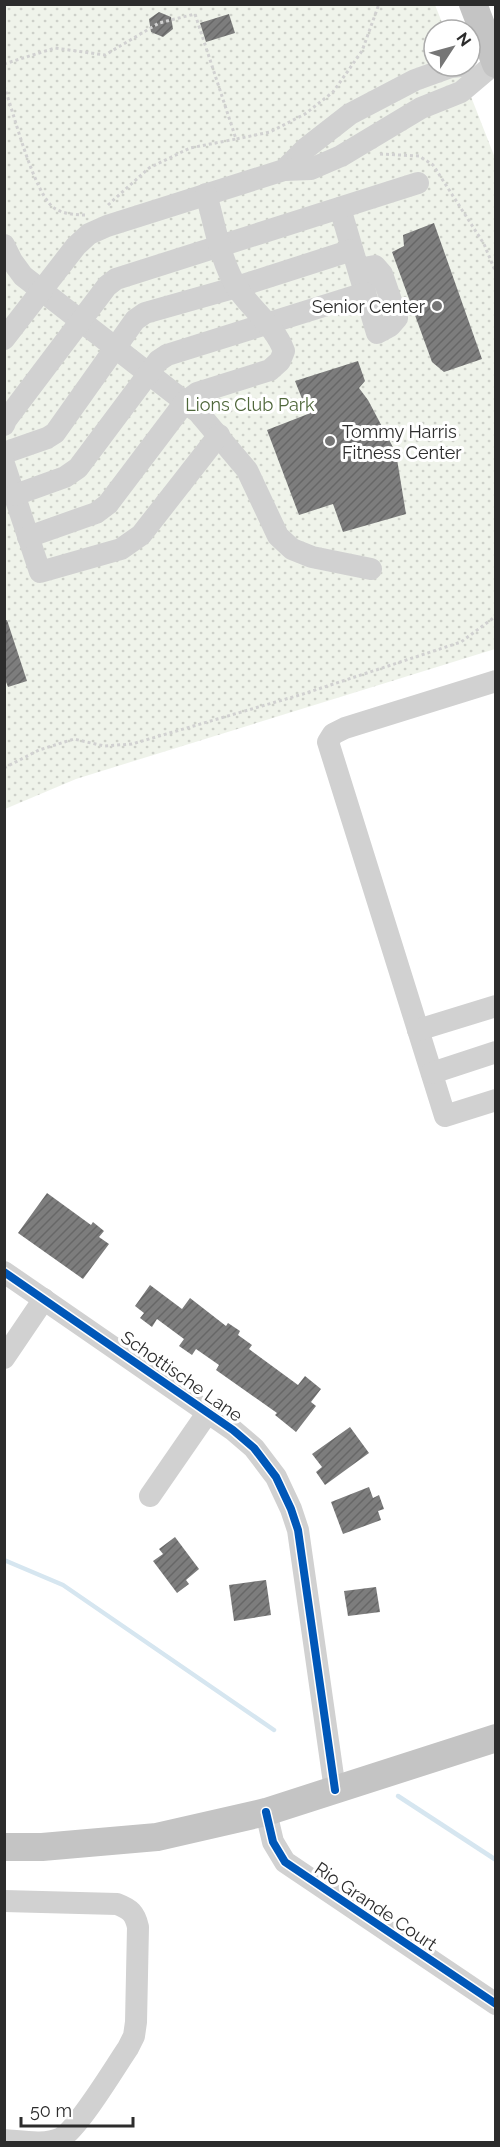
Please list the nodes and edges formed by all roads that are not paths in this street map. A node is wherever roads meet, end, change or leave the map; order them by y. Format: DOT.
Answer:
graph roads {
  1 [pos="473,4"];
  2 [pos="495,63"];
  3 [pos="422,78"];
  4 [pos="284,170"];
  5 [pos="418,183"];
  6 [pos="206,195"];
  7 [pos="340,208"];
  8 [pos="5,245"];
  9 [pos="221,246"];
  10 [pos="355,260"];
  11 [pos="237,287"];
  12 [pos="41,291"];
  13 [pos="365,293"];
  14 [pos="81,322"];
  15 [pos="266,323"];
  16 [pos="4,339"];
  17 [pos="115,348"];
  18 [pos="149,374"];
  19 [pos="185,402"];
  20 [pos="4,425"];
  21 [pos="219,435"];
  22 [pos="4,453"];
  23 [pos="4,464"];
  24 [pos="15,495"];
  25 [pos="28,537"];
  26 [pos="371,569"];
  27 [pos="495,682"];
  28 [pos="495,1006"];
  29 [pos="418,1030"];
  30 [pos="495,1052"];
  31 [pos="432,1073"];
  32 [pos="495,1100"];
  33 [pos="4,1272"];
  34 [pos="44,1299"];
  35 [pos="4,1358"];
  36 [pos="208,1412"];
  37 [pos="150,1496"];
  38 [pos="495,1738"];
  39 [pos="335,1790"];
  40 [pos="266,1812"];
  41 [pos="4,1847"];
  42 [pos="4,1901"];
  43 [pos="495,2004"];
  44 [pos="4,2140"];
  1 -- 2 [label="main road"];
  2 -- 4 [label="street"];
  3 -- 4 [label="street"];
  4 -- 6 [label="street"];
  5 -- 7 [label="street"];
  6 -- 9 [label="street"];
  6 -- 12 [label="street"];
  7 -- 9 [label="street"];
  7 -- 10 [label="street"];
  8 -- 12 [label="street"];
  9 -- 11 [label="street"];
  9 -- 14 [label="street"];
  10 -- 11 [label="street"];
  10 -- 13 [label="street"];
  10 -- 13 [label="street"];
  11 -- 15 [label="street"];
  11 -- 17 [label="street"];
  12 -- 14 [label="street"];
  12 -- 16 [label="street"];
  13 -- 15 [label="street"];
  14 -- 17 [label="street"];
  14 -- 20 [label="street"];
  15 -- 18 [label="street"];
  15 -- 19 [label="street"];
  17 -- 18 [label="street"];
  17 -- 22 [label="street"];
  18 -- 19 [label="street"];
  18 -- 24 [label="street"];
  19 -- 21 [label="street"];
  19 -- 25 [label="street"];
  21 -- 25 [label="street"];
  21 -- 26 [label="street"];
  23 -- 24 [label="street"];
  24 -- 25 [label="street"];
  27 -- 29 [label="street"];
  28 -- 29 [label="street"];
  29 -- 31 [label="street"];
  30 -- 31 [label="street"];
  31 -- 32 [label="street"];
  33 -- 34 [label="street, Schottische Lane"];
  34 -- 35 [label="street"];
  34 -- 36 [label="street, Schottische Lane"];
  36 -- 37 [label="street"];
  36 -- 39 [label="street, Schottische Lane"];
  38 -- 39 [label="main road"];
  39 -- 40 [label="main road"];
  40 -- 41 [label="main road"];
  40 -- 43 [label="street, Rio Grande Court"];
  42 -- 44 [label="street"];
}
